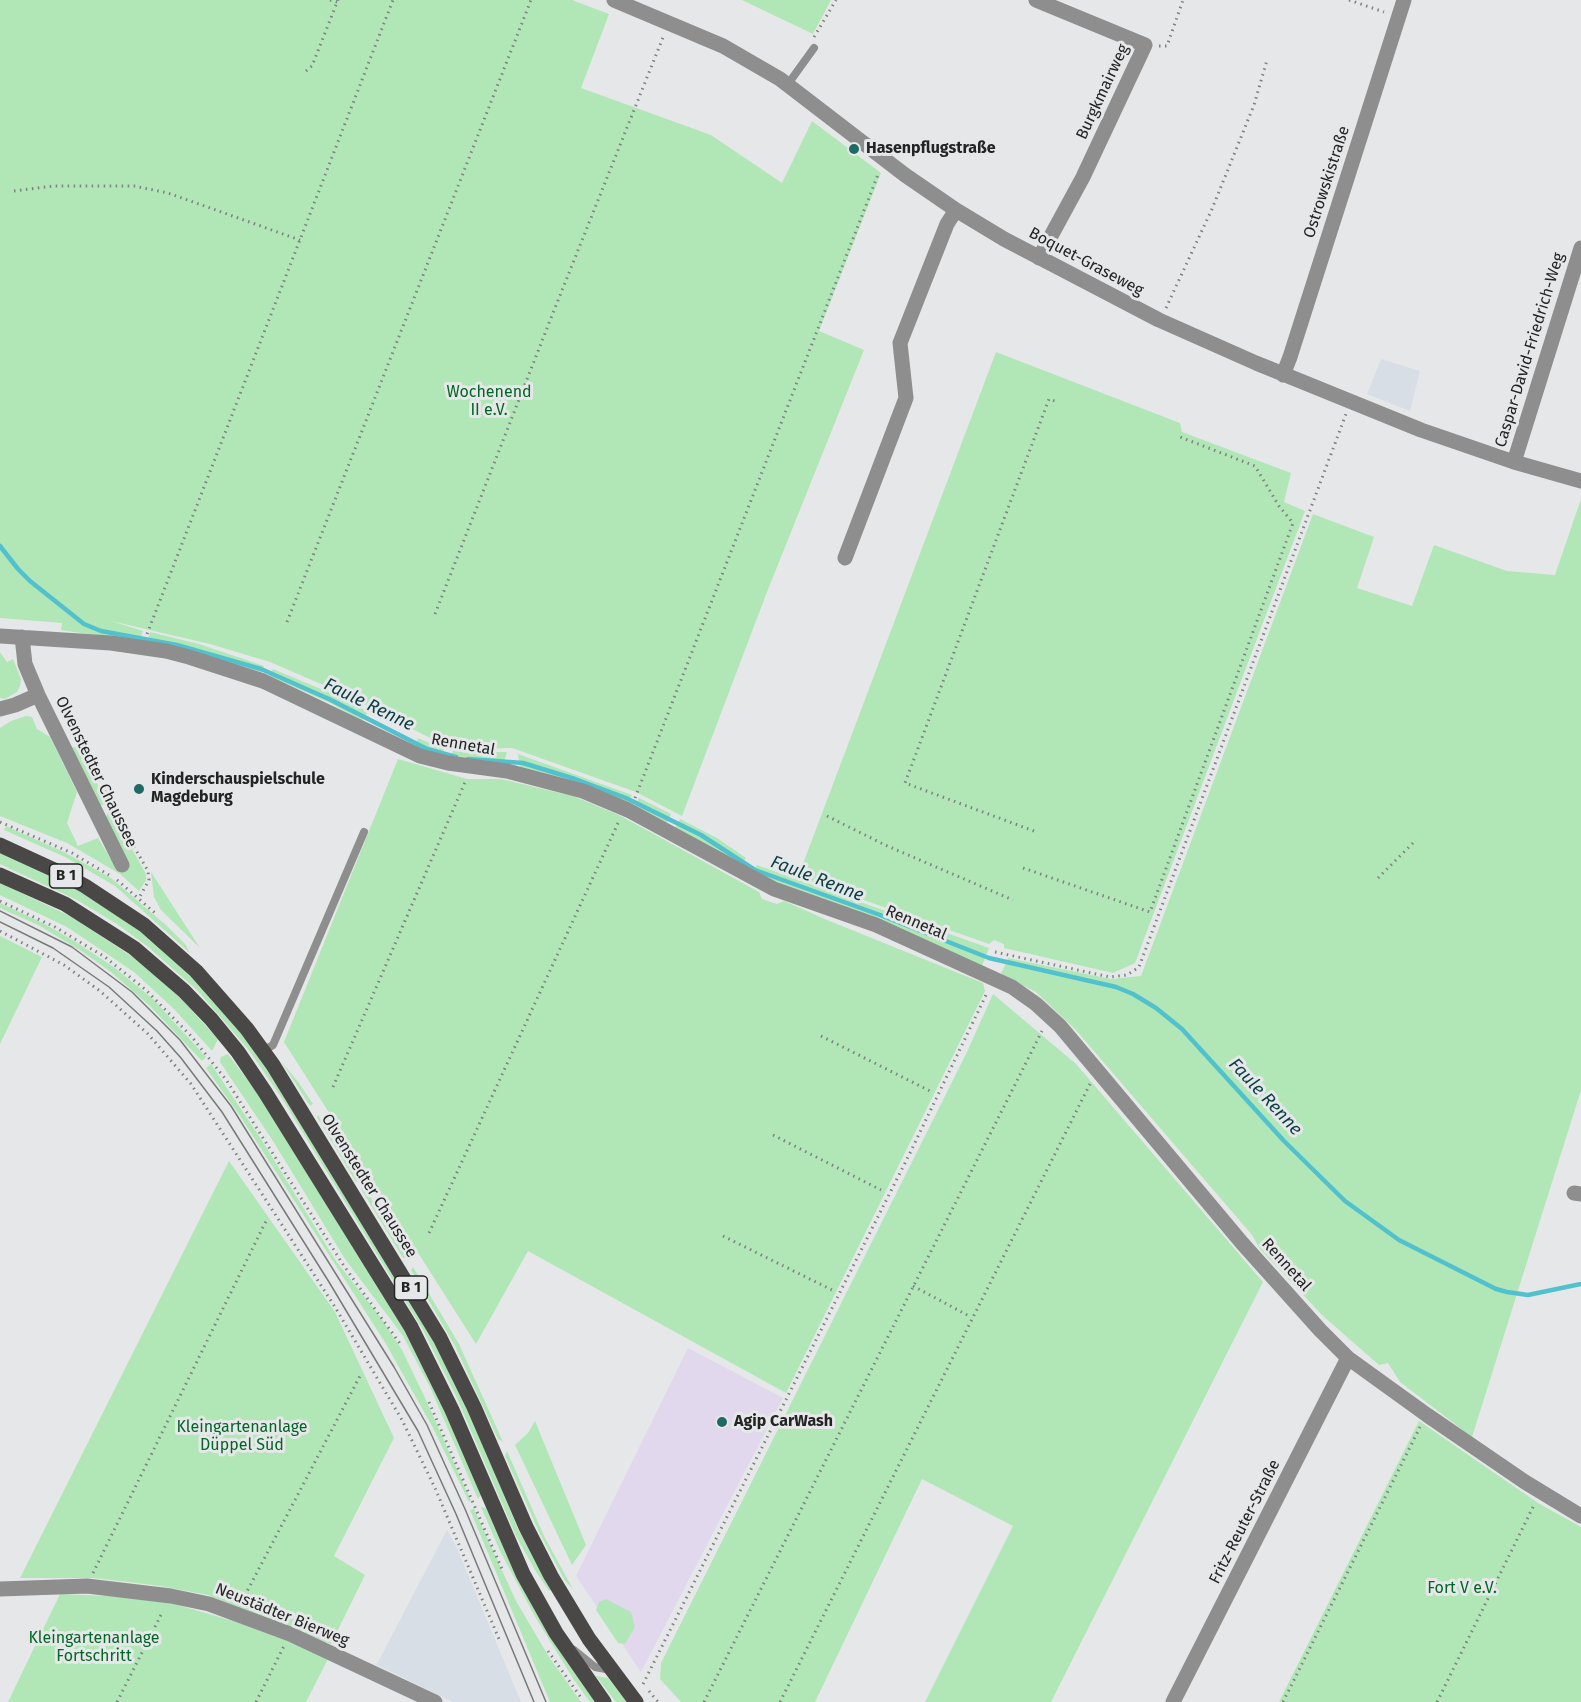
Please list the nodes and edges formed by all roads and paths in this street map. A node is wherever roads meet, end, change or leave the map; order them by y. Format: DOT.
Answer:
graph roads {
  1 [pos="330,0"];
  2 [pos="393,0"];
  3 [pos="531,0"];
  4 [pos="614,0"];
  5 [pos="836,0"];
  6 [pos="1036,0"];
  7 [pos="1183,0"];
  8 [pos="1349,0"];
  9 [pos="1404,0"];
  10 [pos="337,1"];
  11 [pos="1398,18"];
  12 [pos="664,34"];
  13 [pos="1145,45"];
  14 [pos="814,48"];
  15 [pos="1268,60"];
  16 [pos="306,72"];
  17 [pos="788,84"];
  18 [pos="880,171"];
  19 [pos="14,191"];
  20 [pos="956,210"];
  21 [pos="300,240"];
  22 [pos="1581,248"];
  23 [pos="1039,258"];
  24 [pos="1165,310"];
  25 [pos="1283,375"];
  26 [pos="1055,401"];
  27 [pos="1351,402"];
  28 [pos="1180,437"];
  29 [pos="1514,462"];
  30 [pos="1581,481"];
  31 [pos="845,558"];
  32 [pos="435,614"];
  33 [pos="287,622"];
  34 [pos="147,633"];
  35 [pos="0,636"];
  36 [pos="22,637"];
  37 [pos="38,695"];
  38 [pos="0,709"];
  39 [pos="467,779"];
  40 [pos="636,797"];
  41 [pos="621,816"];
  42 [pos="826,816"];
  43 [pos="1034,831"];
  44 [pos="364,832"];
  45 [pos="1416,840"];
  46 [pos="0,845"];
  47 [pos="122,865"];
  48 [pos="1023,868"];
  49 [pos="0,875"];
  50 [pos="1378,878"];
  51 [pos="1013,900"];
  52 [pos="0,901"];
  53 [pos="0,931"];
  54 [pos="995,952"];
  55 [pos="987,974"];
  56 [pos="1045,1025"];
  57 [pos="821,1036"];
  58 [pos="263,1051"];
  59 [pos="1095,1074"];
  60 [pos="333,1087"];
  61 [pos="930,1091"];
  62 [pos="773,1135"];
  63 [pos="881,1190"];
  64 [pos="267,1219"];
  65 [pos="429,1233"];
  66 [pos="723,1236"];
  67 [pos="913,1286"];
  68 [pos="832,1290"];
  69 [pos="971,1317"];
  70 [pos="402,1346"];
  71 [pos="1348,1358"];
  72 [pos="360,1376"];
  73 [pos="427,1398"];
  74 [pos="1424,1420"];
  75 [pos="1536,1500"];
  76 [pos="1581,1516"];
  77 [pos="504,1571"];
  78 [pos="87,1586"];
  79 [pos="0,1590"];
  80 [pos="171,1596"];
  81 [pos="236,1613"];
  82 [pos="556,1633"];
  83 [pos="291,1634"];
  84 [pos="499,1639"];
  85 [pos="546,1648"];
  86 [pos="611,1670"];
  87 [pos="117,1702"];
  88 [pos="256,1702"];
  89 [pos="435,1702"];
  90 [pos="584,1702"];
  91 [pos="604,1702"];
  92 [pos="636,1702"];
  93 [pos="658,1702"];
  94 [pos="704,1702"];
  95 [pos="780,1702"];
  96 [pos="1173,1702"];
  97 [pos="1283,1702"];
  98 [pos="1437,1702"];
  1 -- 10 [label="path"];
  2 -- 21 [label="path"];
  3 -- 33 [label="path"];
  4 -- 17 [label="street, Boquet-Graseweg"];
  5 -- 14 [label="path"];
  6 -- 13 [label="street, Burgkmairweg"];
  7 -- 13 [label="path"];
  8 -- 11 [label="path"];
  9 -- 11 [label="street, Ostrowskistraße"];
  10 -- 16 [label="path"];
  11 -- 25 [label="street, Ostrowskistraße"];
  12 -- 32 [label="path"];
  13 -- 23 [label="street, Burgkmairweg"];
  14 -- 17 [label="lane"];
  15 -- 24 [label="path"];
  17 -- 20 [label="street, Boquet-Graseweg"];
  18 -- 40 [label="path"];
  19 -- 21 [label="path"];
  20 -- 23 [label="street, Boquet-Graseweg"];
  20 -- 31 [label="street"];
  21 -- 34 [label="path"];
  22 -- 29 [label="street, Caspar-David-Friedrich-Weg"];
  23 -- 25 [label="street, Boquet-Graseweg"];
  25 -- 27 [label="street, Boquet-Graseweg"];
  26 -- 43 [label="path"];
  27 -- 29 [label="street, Boquet-Graseweg"];
  27 -- 54 [label="path"];
  28 -- 48 [label="path"];
  29 -- 30 [label="street, Boquet-Graseweg"];
  35 -- 36 [label="street, Rennetal"];
  36 -- 37 [label="street, Olvenstedter Chaussee"];
  36 -- 55 [label="street, Rennetal"];
  37 -- 38 [label="street, Olvenstedter Chaussee"];
  37 -- 47 [label="street, Olvenstedter Chaussee"];
  39 -- 60 [label="path"];
  41 -- 65 [label="path"];
  42 -- 51 [label="path"];
  44 -- 58 [label="lane"];
  45 -- 50 [label="path"];
  46 -- 58 [label="main road, Olvenstedter Chaussee / B 1"];
  49 -- 82 [label="main road, B 1"];
  52 -- 70 [label="path"];
  53 -- 84 [label="path"];
  55 -- 71 [label="street, Rennetal"];
  55 -- 93 [label="path"];
  56 -- 67 [label="path"];
  57 -- 61 [label="path"];
  58 -- 86 [label="main road, Olvenstedter Chaussee / B 1"];
  59 -- 69 [label="path"];
  62 -- 63 [label="path"];
  64 -- 78 [label="path"];
  66 -- 68 [label="path"];
  67 -- 69 [label="path"];
  67 -- 94 [label="path"];
  69 -- 95 [label="path"];
  71 -- 76 [label="street, Rennetal"];
  71 -- 96 [label="street, Fritz-Reuter-Straße"];
  72 -- 81 [label="path"];
  73 -- 77 [label="path"];
  74 -- 97 [label="path"];
  75 -- 98 [label="path"];
  78 -- 79 [label="street, Neustädter Bierweg"];
  78 -- 80 [label="street, Neustädter Bierweg"];
  80 -- 81 [label="street, Neustädter Bierweg"];
  80 -- 87 [label="path"];
  81 -- 83 [label="street, Neustädter Bierweg"];
  82 -- 86 [label="lane"];
  82 -- 91 [label="main road, B 1"];
  83 -- 88 [label="path"];
  83 -- 89 [label="street, Neustädter Bierweg"];
  85 -- 90 [label="path"];
  86 -- 92 [label="main road, Olvenstedter Chaussee / B 1"];
}
